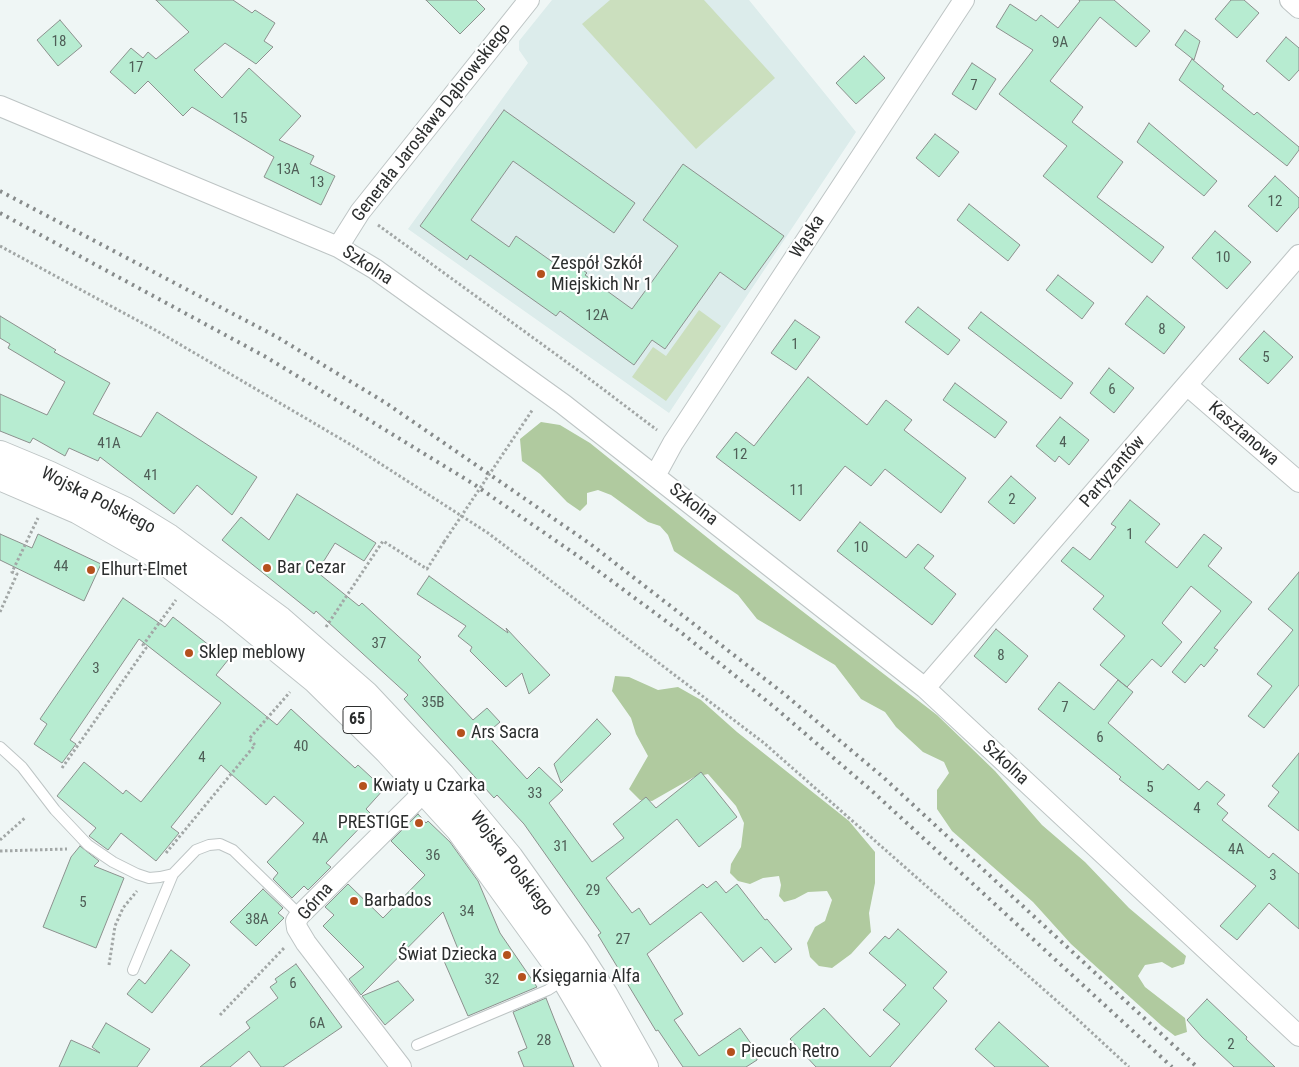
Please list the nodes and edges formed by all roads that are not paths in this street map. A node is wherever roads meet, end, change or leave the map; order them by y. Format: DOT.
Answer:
graph roads {
  1 [pos="529,0"];
  2 [pos="964,0"];
  3 [pos="1290,0"];
  4 [pos="1299,8"];
  5 [pos="0,106"];
  6 [pos="338,246"];
  7 [pos="1299,255"];
  8 [pos="1188,386"];
  9 [pos="0,455"];
  10 [pos="0,476"];
  11 [pos="655,476"];
  12 [pos="1299,482"];
  13 [pos="924,688"];
  14 [pos="0,747"];
  15 [pos="433,783"];
  16 [pos="173,874"];
  17 [pos="299,923"];
  18 [pos="133,970"];
  19 [pos="576,972"];
  20 [pos="1299,1036"];
  21 [pos="417,1045"];
  22 [pos="401,1067"];
  23 [pos="618,1067"];
  24 [pos="644,1067"];
  1 -- 6 [label="street, Generała Jarosława Dąbrowskiego"];
  2 -- 11 [label="street, Wąska"];
  3 -- 4 [label="street"];
  5 -- 6 [label="street, Szkolna"];
  6 -- 11 [label="street, Szkolna"];
  7 -- 8 [label="street, Partyzantów"];
  8 -- 12 [label="street, Kasztanowa"];
  8 -- 13 [label="street, Partyzantów"];
  9 -- 15 [label="main road, Wojska Polskiego / 65"];
  10 -- 15 [label="main road, Wojska Polskiego / 65"];
  11 -- 13 [label="street, Szkolna"];
  13 -- 20 [label="street, Szkolna"];
  14 -- 16 [label="lane"];
  15 -- 17 [label="street, Górna"];
  15 -- 19 [label="main road, Wojska Polskiego / 65"];
  16 -- 17 [label="lane"];
  16 -- 18 [label="lane"];
  17 -- 22 [label="street, Górna"];
  19 -- 21 [label="lane"];
  19 -- 23 [label="main road, Wojska Polskiego / 65"];
  19 -- 24 [label="main road, Wojska Polskiego / 65"];
}
